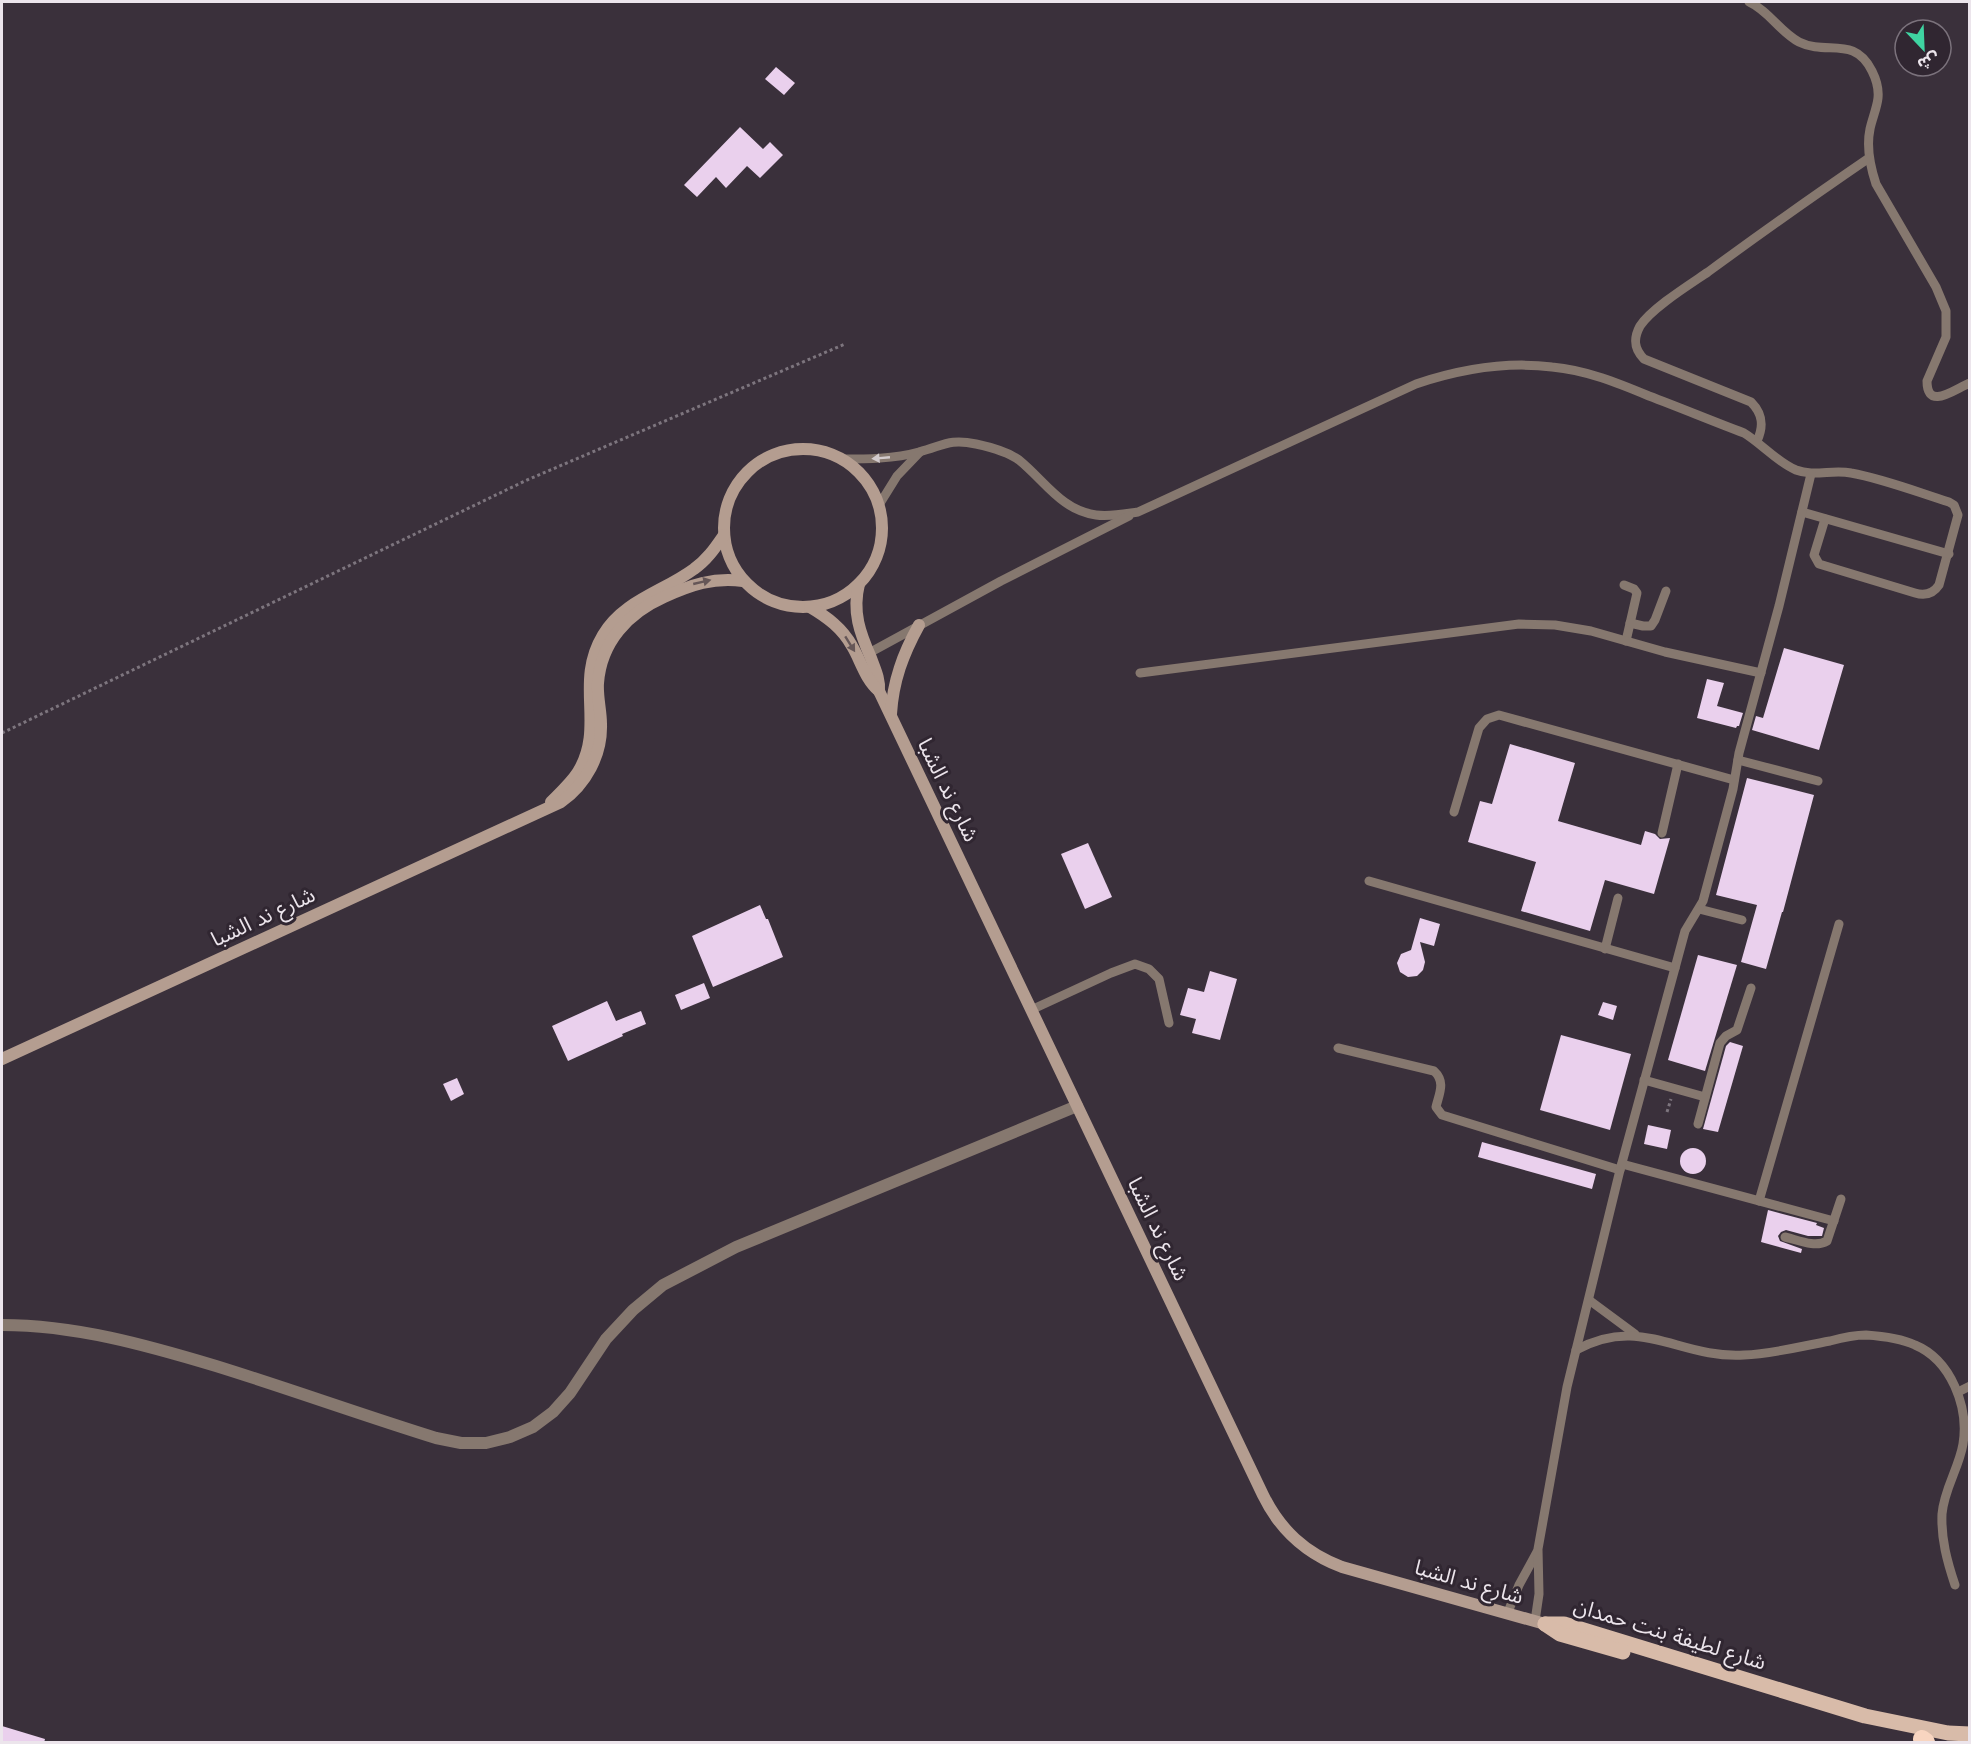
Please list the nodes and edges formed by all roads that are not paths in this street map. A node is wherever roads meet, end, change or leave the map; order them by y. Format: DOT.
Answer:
graph roads {
  1 [pos="1749,2"];
  2 [pos="1869,158"];
  3 [pos="1970,383"];
  4 [pos="1757,441"];
  5 [pos="920,452"];
  6 [pos="841,459"];
  7 [pos="1811,474"];
  8 [pos="879,505"];
  9 [pos="1138,512"];
  10 [pos="1802,512"];
  11 [pos="1826,519"];
  12 [pos="724,535"];
  13 [pos="1949,554"];
  14 [pos="743,580"];
  15 [pos="859,584"];
  16 [pos="1624,585"];
  17 [pos="1666,591"];
  18 [pos="810,607"];
  19 [pos="1630,623"];
  20 [pos="919,625"];
  21 [pos="1626,641"];
  22 [pos="868,653"];
  23 [pos="1140,673"];
  24 [pos="1761,673"];
  25 [pos="879,691"];
  26 [pos="891,715"];
  27 [pos="1738,760"];
  28 [pos="1678,764"];
  29 [pos="1734,780"];
  30 [pos="1818,781"];
  31 [pos="541,811"];
  32 [pos="1454,812"];
  33 [pos="1662,832"];
  34 [pos="1369,881"];
  35 [pos="1618,898"];
  36 [pos="1699,909"];
  37 [pos="1742,920"];
  38 [pos="1839,924"];
  39 [pos="1605,949"];
  40 [pos="1674,968"];
  41 [pos="1751,988"];
  42 [pos="1031,1010"];
  43 [pos="1169,1023"];
  44 [pos="1338,1048"];
  45 [pos="2,1059"];
  46 [pos="1644,1080"];
  47 [pos="1705,1097"];
  48 [pos="1077,1106"];
  49 [pos="1698,1124"];
  50 [pos="1621,1167"];
  51 [pos="1841,1198"];
  52 [pos="1759,1201"];
  53 [pos="1834,1221"];
  54 [pos="1785,1237"];
  55 [pos="1589,1300"];
  56 [pos="2,1325"];
  57 [pos="1635,1334"];
  58 [pos="1576,1350"];
  59 [pos="1970,1386"];
  60 [pos="1958,1392"];
  61 [pos="1538,1550"];
  62 [pos="1955,1585"];
  63 [pos="1508,1612"];
  64 [pos="1540,1622"];
  65 [pos="1970,1734"];
  66 [pos="1928,1741"];
  1 -- 2 [label="lane"];
  2 -- 3 [label="lane"];
  2 -- 4 [label="lane"];
  4 -- 7 [label="lane"];
  4 -- 9 [label="lane"];
  5 -- 6 [label="lane, one-way"];
  5 -- 8 [label="lane"];
  5 -- 9 [label="lane"];
  6 -- 8 [label="main road"];
  6 -- 12 [label="main road"];
  7 -- 10 [label="lane"];
  7 -- 13 [label="lane"];
  8 -- 15 [label="main road"];
  9 -- 20 [label="lane"];
  10 -- 11 [label="lane"];
  10 -- 24 [label="lane"];
  11 -- 13 [label="lane"];
  11 -- 13 [label="lane"];
  12 -- 14 [label="main road"];
  12 -- 31 [label="main road, شارع ند الشبا"];
  14 -- 18 [label="main road"];
  31 -- 14 [label="main road, شارع ند الشبا, one-way"];
  15 -- 18 [label="main road"];
  15 -- 22 [label="main road, شارع ند الشبا"];
  16 -- 19 [label="lane"];
  17 -- 19 [label="lane"];
  18 -- 25 [label="main road, شارع ند الشبا, one-way"];
  19 -- 21 [label="lane"];
  20 -- 22 [label="lane"];
  20 -- 26 [label="main road"];
  21 -- 23 [label="lane"];
  21 -- 24 [label="lane"];
  22 -- 25 [label="main road, شارع ند الشبا"];
  24 -- 27 [label="lane"];
  25 -- 26 [label="main road, شارع ند الشبا"];
  26 -- 42 [label="main road, شارع ند الشبا"];
  27 -- 29 [label="lane"];
  27 -- 30 [label="lane"];
  28 -- 29 [label="lane"];
  28 -- 32 [label="lane"];
  28 -- 33 [label="lane"];
  29 -- 36 [label="lane"];
  31 -- 45 [label="main road, شارع ند الشبا"];
  34 -- 39 [label="lane"];
  35 -- 39 [label="lane"];
  36 -- 37 [label="lane"];
  36 -- 40 [label="lane"];
  38 -- 52 [label="lane"];
  39 -- 40 [label="lane"];
  40 -- 46 [label="lane"];
  41 -- 47 [label="lane"];
  42 -- 43 [label="lane"];
  42 -- 48 [label="main road, شارع ند الشبا"];
  44 -- 50 [label="lane"];
  46 -- 47 [label="lane"];
  46 -- 50 [label="lane"];
  47 -- 49 [label="lane"];
  48 -- 56 [label="street"];
  48 -- 63 [label="main road, شارع ند الشبا"];
  50 -- 52 [label="lane"];
  50 -- 55 [label="lane"];
  51 -- 53 [label="lane"];
  52 -- 53 [label="lane"];
  53 -- 54 [label="lane"];
  55 -- 57 [label="lane"];
  55 -- 58 [label="lane"];
  57 -- 58 [label="lane"];
  57 -- 60 [label="lane"];
  58 -- 61 [label="lane"];
  59 -- 60 [label="lane"];
  60 -- 62 [label="lane"];
  61 -- 63 [label="lane"];
  61 -- 64 [label="lane"];
  63 -- 64 [label="main road, شارع ند الشبا"];
  64 -- 65 [label="main road, شارع لطيفة بنت حمدان"];
  64 -- 66 [label="main road, شارع لطيفة بنت حمدان"];
}
